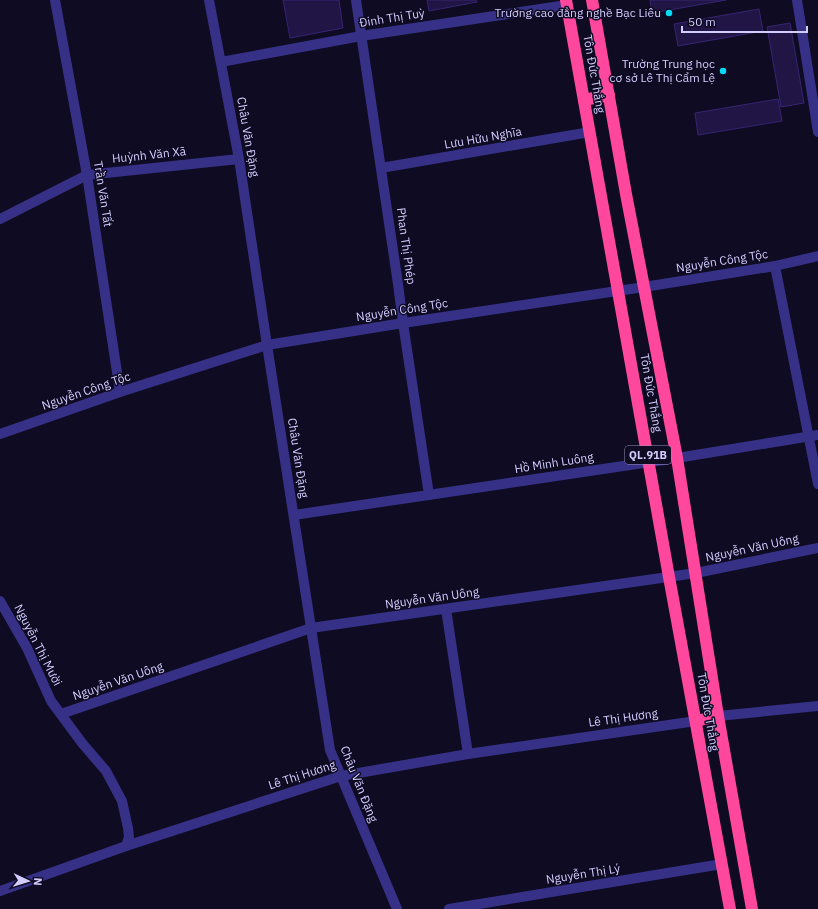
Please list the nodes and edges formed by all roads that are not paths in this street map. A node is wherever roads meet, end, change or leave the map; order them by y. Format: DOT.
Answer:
graph roads {
  1 [pos="54,0"];
  2 [pos="209,0"];
  3 [pos="356,0"];
  4 [pos="592,0"];
  5 [pos="797,0"];
  6 [pos="567,3"];
  7 [pos="361,36"];
  8 [pos="221,62"];
  9 [pos="609,95"];
  10 [pos="584,100"];
  11 [pos="590,132"];
  12 [pos="818,132"];
  13 [pos="239,158"];
  14 [pos="381,168"];
  15 [pos="87,175"];
  16 [pos="0,219"];
  17 [pos="818,256"];
  18 [pos="775,266"];
  19 [pos="644,287"];
  20 [pos="619,291"];
  21 [pos="403,323"];
  22 [pos="267,345"];
  23 [pos="120,392"];
  24 [pos="0,434"];
  25 [pos="814,436"];
  26 [pos="677,458"];
  27 [pos="649,462"];
  28 [pos="818,484"];
  29 [pos="429,495"];
  30 [pos="294,515"];
  31 [pos="818,548"];
  32 [pos="696,573"];
  33 [pos="669,577"];
  34 [pos="0,600"];
  35 [pos="446,609"];
  36 [pos="312,628"];
  37 [pos="818,706"];
  38 [pos="61,714"];
  39 [pos="718,716"];
  40 [pos="696,721"];
  41 [pos="468,754"];
  42 [pos="341,776"];
  43 [pos="126,846"];
  44 [pos="722,864"];
  45 [pos="0,891"];
  46 [pos="397,909"];
  47 [pos="449,909"];
  48 [pos="730,909"];
  49 [pos="752,909"];
  1 -- 15 [label="street, Trần Văn Tất"];
  2 -- 8 [label="street, Châu Văn Đặng"];
  3 -- 7 [label="street, Phan Thị Phép"];
  4 -- 9 [label="highway, Tôn Đức Thắng / QL.91B"];
  5 -- 12 [label="street"];
  6 -- 7 [label="street, Đinh Thị Tuỳ"];
  6 -- 10 [label="highway, Tôn Đức Thắng / QL.91B"];
  7 -- 8 [label="street, Đinh Thị Tuỳ"];
  7 -- 14 [label="street, Phan Thị Phép"];
  8 -- 13 [label="street, Châu Văn Đặng"];
  9 -- 10 [label="highway"];
  9 -- 19 [label="highway, Tôn Đức Thắng / QL.91B"];
  10 -- 11 [label="highway, Tôn Đức Thắng / QL.91B"];
  11 -- 14 [label="street, Lưu Hữu Nghĩa"];
  11 -- 20 [label="highway, Tôn Đức Thắng / QL.91B"];
  13 -- 15 [label="street, Huỳnh Văn Xã"];
  13 -- 22 [label="street, Châu Văn Đặng"];
  14 -- 21 [label="street, Phan Thị Phép"];
  15 -- 16 [label="street, Huỳnh Văn Xã"];
  15 -- 23 [label="street, Trần Văn Tất"];
  17 -- 18 [label="street, Nguyễn Công Tộc"];
  18 -- 19 [label="street, Nguyễn Công Tộc"];
  18 -- 25 [label="street"];
  19 -- 20 [label="street, Nguyễn Công Tộc"];
  19 -- 26 [label="highway, Tôn Đức Thắng / QL.91B"];
  20 -- 21 [label="street, Nguyễn Công Tộc"];
  20 -- 27 [label="highway, Tôn Đức Thắng / QL.91B"];
  21 -- 22 [label="street, Nguyễn Công Tộc"];
  21 -- 29 [label="street, Phan Thị Phép"];
  22 -- 23 [label="street, Nguyễn Công Tộc"];
  22 -- 30 [label="street, Châu Văn Đặng"];
  23 -- 24 [label="street, Nguyễn Công Tộc"];
  25 -- 26 [label="street, Hồ Minh Luông"];
  25 -- 28 [label="street"];
  26 -- 27 [label="street, Hồ Minh Luông"];
  26 -- 32 [label="highway, Tôn Đức Thắng / QL.91B"];
  27 -- 29 [label="street, Hồ Minh Luông"];
  27 -- 33 [label="highway, Tôn Đức Thắng / QL.91B"];
  29 -- 30 [label="street, Hồ Minh Luông"];
  30 -- 36 [label="street, Châu Văn Đặng"];
  31 -- 32 [label="street, Nguyễn Văn Uông"];
  32 -- 33 [label="street, Nguyễn Văn Uông"];
  32 -- 39 [label="highway, Tôn Đức Thắng / QL.91B"];
  33 -- 35 [label="street, Nguyễn Văn Uông"];
  33 -- 40 [label="highway, Tôn Đức Thắng / QL.91B"];
  34 -- 38 [label="street, Nguyễn Thị Mười"];
  35 -- 36 [label="street, Nguyễn Văn Uông"];
  35 -- 41 [label="street"];
  36 -- 38 [label="street, Nguyễn Văn Uông"];
  36 -- 42 [label="street, Châu Văn Đặng"];
  37 -- 39 [label="street"];
  38 -- 43 [label="street, Nguyễn Thị Mười"];
  39 -- 40 [label="highway"];
  39 -- 49 [label="highway, Tôn Đức Thắng / QL.91B"];
  40 -- 41 [label="street, Lê Thị Hương"];
  40 -- 44 [label="highway, Tôn Đức Thắng / QL.91B"];
  41 -- 42 [label="street, Lê Thị Hương"];
  42 -- 43 [label="street, Lê Thị Hương"];
  42 -- 46 [label="street, Châu Văn Đặng"];
  43 -- 45 [label="street, Lê Thị Hương"];
  44 -- 47 [label="street, Nguyễn Thị Lý"];
  44 -- 48 [label="highway, Tôn Đức Thắng / QL.91B"];
}
